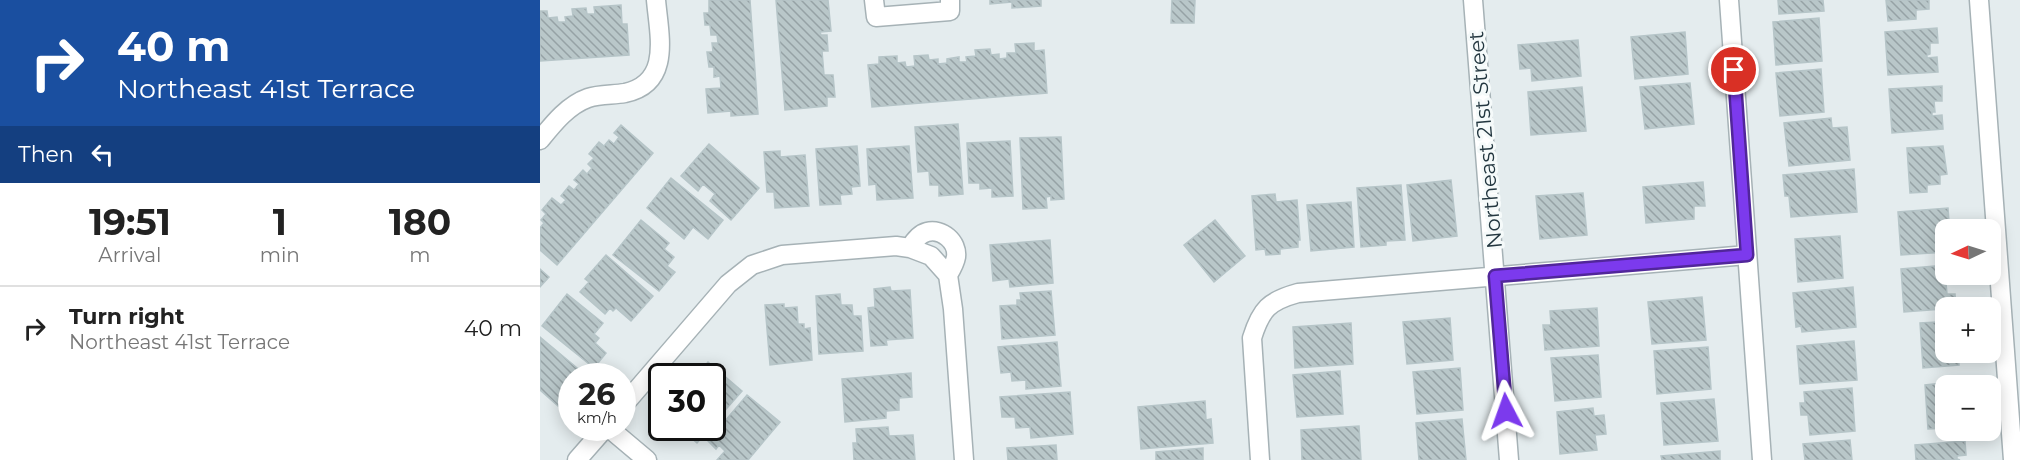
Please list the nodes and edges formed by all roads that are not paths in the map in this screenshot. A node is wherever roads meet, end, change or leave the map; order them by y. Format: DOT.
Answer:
graph roads {
  1 [pos="656,0"];
  2 [pos="874,0"];
  3 [pos="950,0"];
  4 [pos="1473,0"];
  5 [pos="1729,0"];
  6 [pos="1979,0"];
  7 [pos="540,140"];
  8 [pos="910,248"];
  9 [pos="1747,255"];
  10 [pos="948,275"];
  11 [pos="1495,276"];
  12 [pos="636,391"];
  13 [pos="595,441"];
  14 [pos="623,441"];
  15 [pos="577,460"];
  16 [pos="646,460"];
  17 [pos="964,460"];
  18 [pos="1260,460"];
  19 [pos="1509,460"];
  20 [pos="1762,460"];
  21 [pos="2013,460"];
  1 -- 7 [label="street"];
  2 -- 3 [label="street"];
  4 -- 11 [label="street, Northeast 21st Street"];
  5 -- 9 [label="street"];
  6 -- 21 [label="street"];
  8 -- 10 [label="street"];
  8 -- 10 [label="street"];
  8 -- 12 [label="street"];
  9 -- 11 [label="street"];
  9 -- 20 [label="street"];
  10 -- 17 [label="street"];
  11 -- 18 [label="street"];
  11 -- 19 [label="street, Northeast 21st Street"];
  13 -- 15 [label="street"];
  14 -- 16 [label="street"];
}
